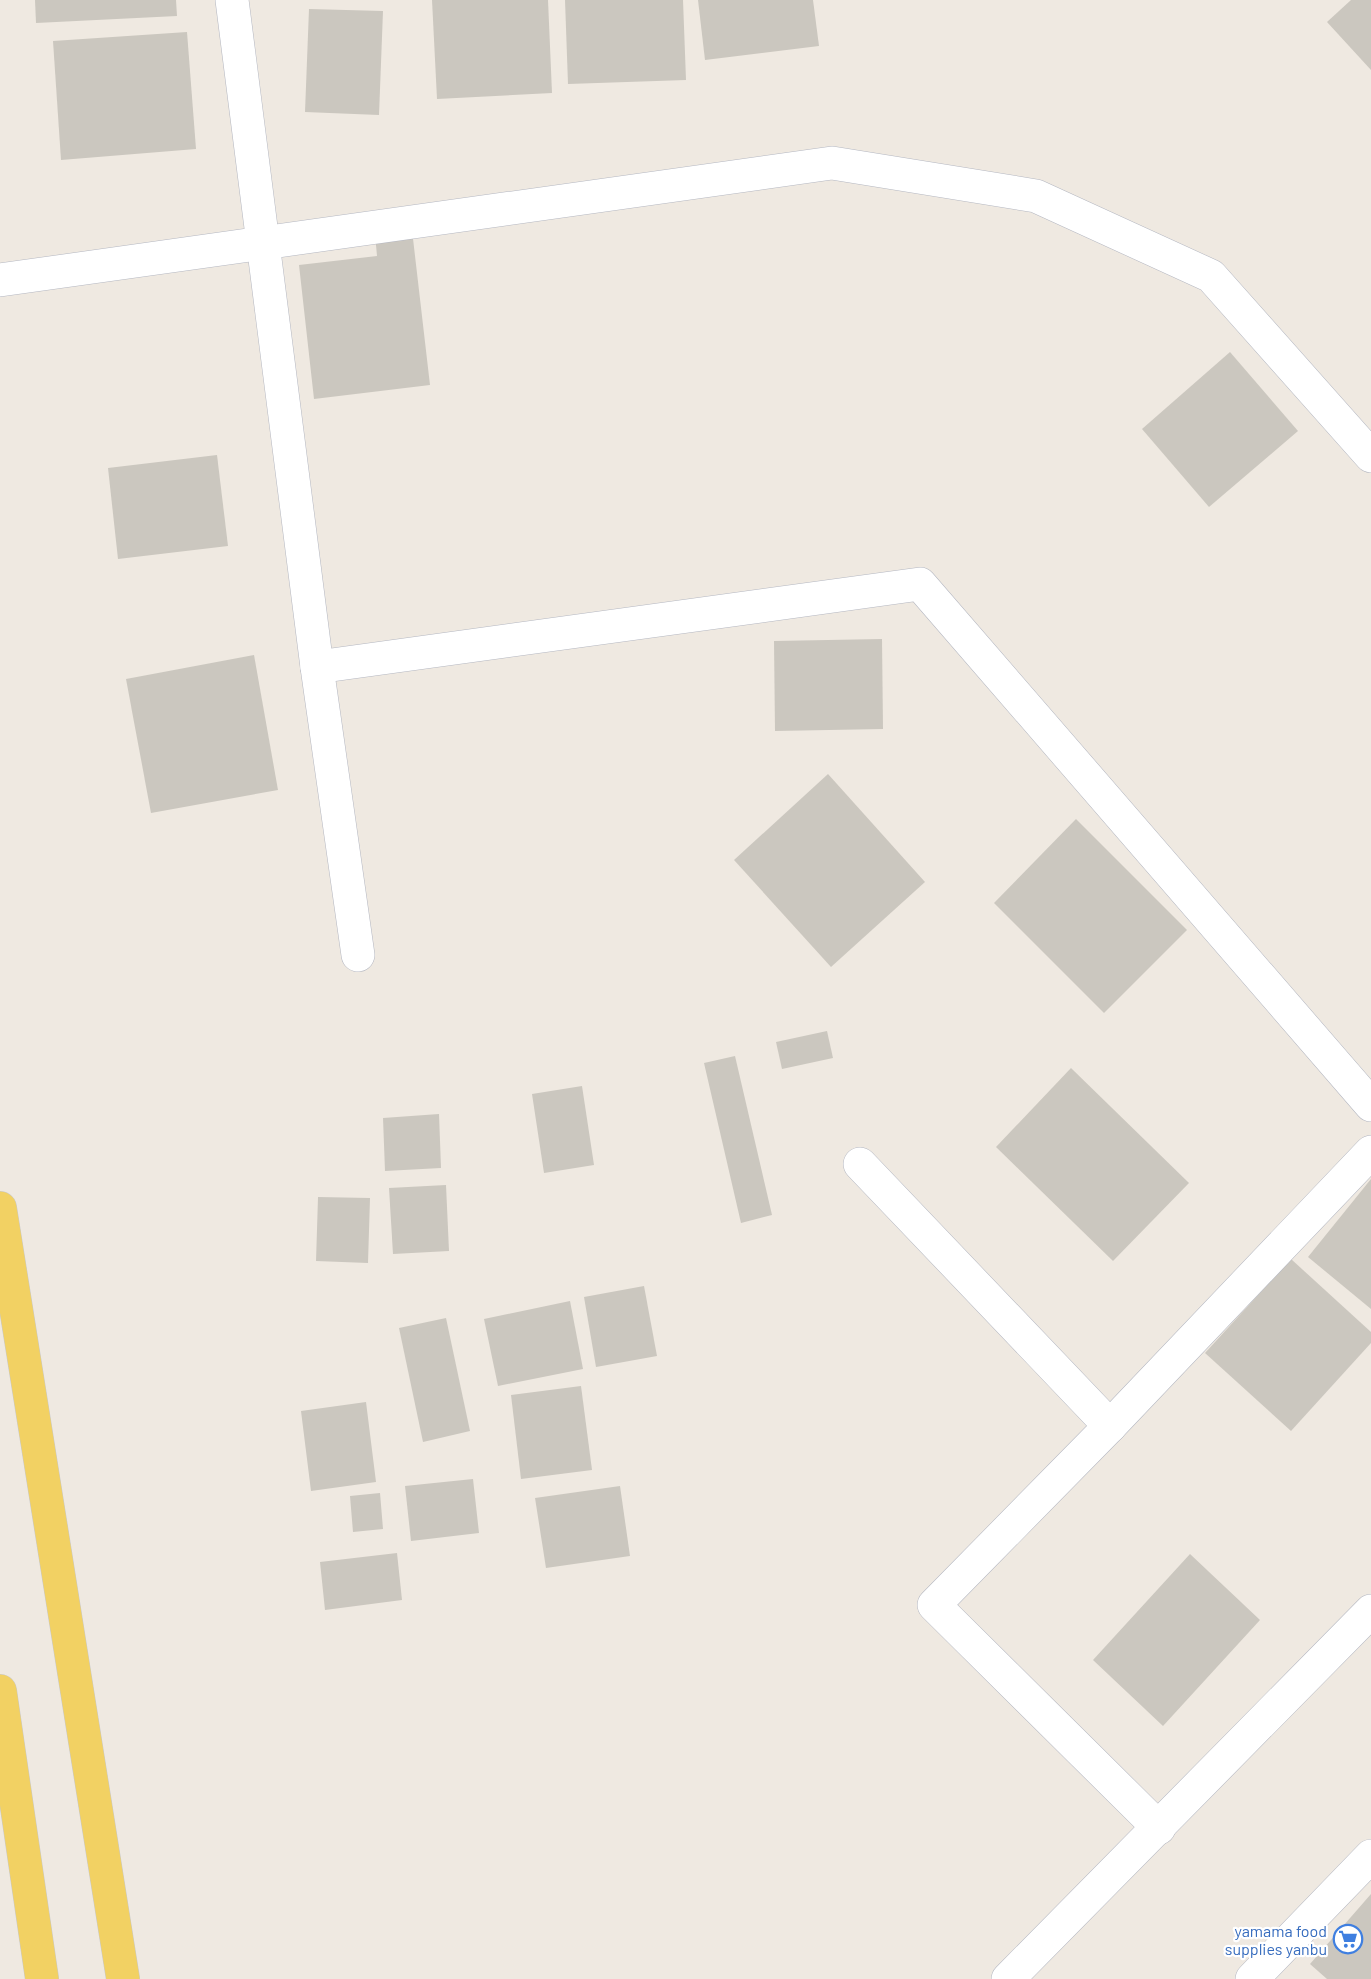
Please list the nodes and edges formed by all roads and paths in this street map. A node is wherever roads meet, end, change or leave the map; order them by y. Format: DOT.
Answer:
graph roads {
  1 [pos="232,0"];
  2 [pos="263,243"];
  3 [pos="0,280"];
  4 [pos="1371,456"];
  5 [pos="317,667"];
  6 [pos="358,955"];
  7 [pos="1371,1106"];
  8 [pos="1371,1152"];
  9 [pos="860,1164"];
  10 [pos="0,1208"];
  11 [pos="1110,1426"];
  12 [pos="1371,1611"];
  13 [pos="0,1691"];
  14 [pos="1159,1828"];
  15 [pos="1371,1856"];
  16 [pos="42,1979"];
  17 [pos="123,1979"];
  18 [pos="1008,1979"];
  19 [pos="1252,1979"];
  1 -- 2 [label="street"];
  2 -- 3 [label="street"];
  2 -- 4 [label="street"];
  2 -- 5 [label="street"];
  5 -- 6 [label="street"];
  5 -- 7 [label="street"];
  8 -- 11 [label="street"];
  9 -- 11 [label="street"];
  10 -- 17 [label="main road"];
  11 -- 14 [label="street"];
  12 -- 14 [label="street"];
  13 -- 16 [label="main road"];
  14 -- 18 [label="street"];
  15 -- 19 [label="street"];
}
